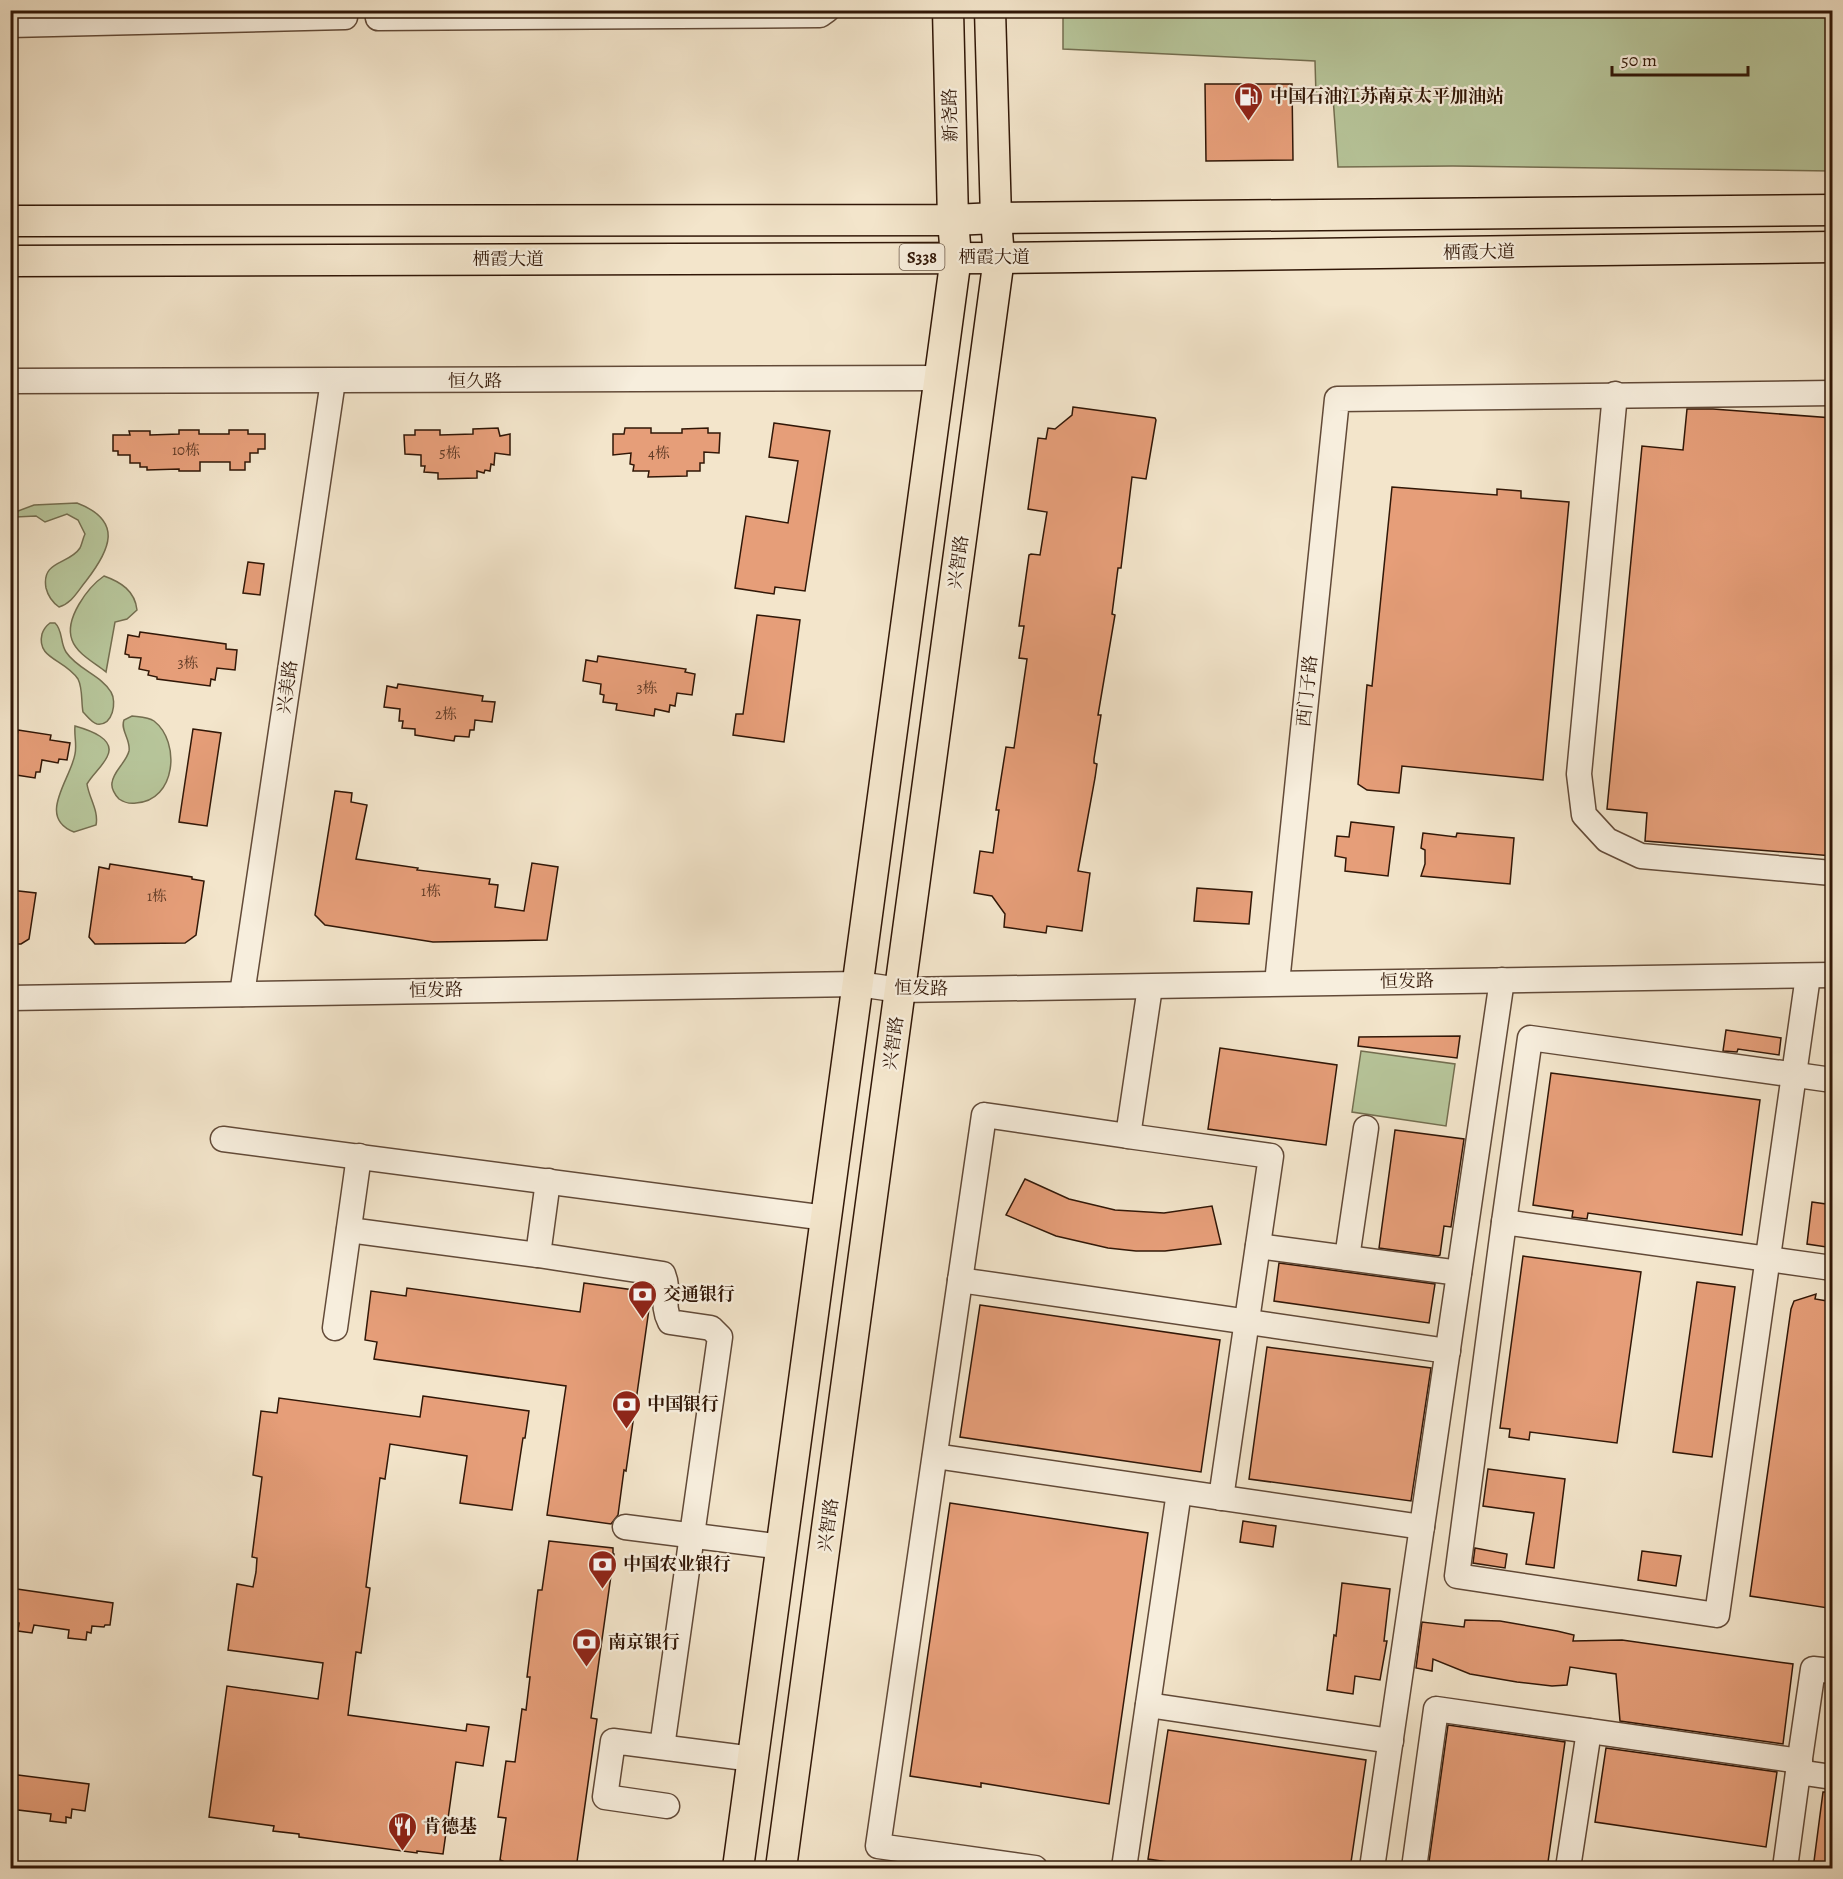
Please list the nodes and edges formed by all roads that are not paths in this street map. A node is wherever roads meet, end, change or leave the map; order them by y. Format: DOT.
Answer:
graph roads {
  1 [pos="345,10"];
  2 [pos="378,10"];
  3 [pos="827,10"];
  4 [pos="948,10"];
  5 [pos="990,10"];
  6 [pos="617,13"];
  7 [pos="10,25"];
  8 [pos="1833,210"];
  9 [pos="996,218"];
  10 [pos="953,220"];
  11 [pos="10,221"];
  12 [pos="1833,247"];
  13 [pos="956,257"];
  14 [pos="999,258"];
  15 [pos="10,261"];
  16 [pos="940,378"];
  17 [pos="10,381"];
  18 [pos="333,381"];
  19 [pos="1833,393"];
  20 [pos="1616,394"];
  21 [pos="1833,873"];
  22 [pos="1833,975"];
  23 [pos="1808,976"];
  24 [pos="1502,980"];
  25 [pos="1277,983"];
  26 [pos="858,984"];
  27 [pos="1150,987"];
  28 [pos="900,990"];
  29 [pos="242,994"];
  30 [pos="10,998"];
  31 [pos="1794,1075"];
  32 [pos="1833,1080"];
  33 [pos="1366,1128"];
  34 [pos="1128,1136"];
  35 [pos="223,1139"];
  36 [pos="358,1156"];
  37 [pos="548,1181"];
  38 [pos="826,1218"];
  39 [pos="1504,1222"];
  40 [pos="349,1230"];
  41 [pos="1258,1246"];
  42 [pos="538,1255"];
  43 [pos="1347,1258"];
  44 [pos="1768,1258"];
  45 [pos="1833,1268"];
  46 [pos="1459,1273"];
  47 [pos="960,1280"];
  48 [pos="1247,1321"];
  49 [pos="336,1328"];
  50 [pos="1448,1351"];
  51 [pos="935,1456"];
  52 [pos="1179,1492"];
  53 [pos="1221,1498"];
  54 [pos="625,1527"];
  55 [pos="1422,1527"];
  56 [pos="692,1536"];
  57 [pos="782,1547"];
  58 [pos="1833,1671"];
  59 [pos="1148,1705"];
  60 [pos="1589,1731"];
  61 [pos="1391,1741"];
  62 [pos="662,1747"];
  63 [pos="753,1759"];
  64 [pos="1799,1766"];
  65 [pos="1833,1777"];
  66 [pos="667,1806"];
  67 [pos="738,1869"];
  68 [pos="782,1869"];
  69 [pos="1035,1869"];
  70 [pos="1124,1869"];
  71 [pos="1372,1869"];
  72 [pos="1414,1869"];
  73 [pos="1568,1869"];
  74 [pos="1785,1869"];
  1 -- 7 [label="street"];
  2 -- 6 [label="street"];
  3 -- 6 [label="street"];
  4 -- 10 [label="main road, 新尧路"];
  5 -- 9 [label="main road"];
  8 -- 9 [label="main road, 栖霞大道 / S338"];
  9 -- 10 [label="main road, 栖霞大道 / S338"];
  9 -- 14 [label="main road, 兴智路"];
  10 -- 11 [label="main road, 栖霞大道 / S338"];
  10 -- 13 [label="main road"];
  12 -- 14 [label="main road, 栖霞大道 / S338"];
  13 -- 14 [label="main road, 栖霞大道 / S338"];
  13 -- 15 [label="main road, 栖霞大道 / S338"];
  13 -- 16 [label="main road"];
  14 -- 28 [label="main road, 兴智路"];
  16 -- 18 [label="street, 恒久路"];
  16 -- 26 [label="main road"];
  17 -- 18 [label="street, 恒久路"];
  18 -- 29 [label="street, 兴美路"];
  19 -- 20 [label="street"];
  20 -- 21 [label="street"];
  20 -- 25 [label="street, 西门子路"];
  22 -- 23 [label="street, 恒发路"];
  23 -- 24 [label="street, 恒发路"];
  23 -- 31 [label="street"];
  24 -- 25 [label="street, 恒发路"];
  24 -- 46 [label="street"];
  25 -- 27 [label="street, 恒发路"];
  26 -- 28 [label="street, 恒发路"];
  26 -- 29 [label="street, 恒发路"];
  26 -- 38 [label="main road"];
  27 -- 28 [label="street, 恒发路"];
  27 -- 34 [label="street"];
  28 -- 68 [label="main road, 兴智路"];
  29 -- 30 [label="street, 恒发路"];
  31 -- 32 [label="street"];
  31 -- 39 [label="street"];
  31 -- 44 [label="street"];
  33 -- 43 [label="street"];
  34 -- 41 [label="street"];
  34 -- 47 [label="street"];
  35 -- 36 [label="street"];
  36 -- 37 [label="street"];
  36 -- 40 [label="street"];
  37 -- 38 [label="street"];
  37 -- 42 [label="street"];
  38 -- 57 [label="main road"];
  39 -- 44 [label="street"];
  39 -- 44 [label="street"];
  40 -- 42 [label="street"];
  40 -- 49 [label="street"];
  41 -- 43 [label="street"];
  41 -- 48 [label="street"];
  42 -- 56 [label="street"];
  43 -- 46 [label="street"];
  44 -- 45 [label="street"];
  46 -- 50 [label="street"];
  47 -- 48 [label="street"];
  47 -- 51 [label="street"];
  48 -- 50 [label="street"];
  48 -- 53 [label="street"];
  50 -- 55 [label="street"];
  51 -- 52 [label="street"];
  51 -- 69 [label="street"];
  52 -- 53 [label="street"];
  52 -- 59 [label="street"];
  53 -- 55 [label="street"];
  54 -- 56 [label="street"];
  55 -- 61 [label="street"];
  56 -- 57 [label="street"];
  56 -- 62 [label="street"];
  57 -- 63 [label="main road"];
  58 -- 64 [label="street"];
  59 -- 61 [label="street"];
  59 -- 70 [label="street"];
  60 -- 64 [label="street"];
  60 -- 72 [label="street"];
  60 -- 73 [label="street"];
  61 -- 71 [label="street"];
  62 -- 63 [label="street"];
  62 -- 66 [label="street"];
  63 -- 67 [label="main road"];
  64 -- 65 [label="street"];
  64 -- 74 [label="street"];
}
